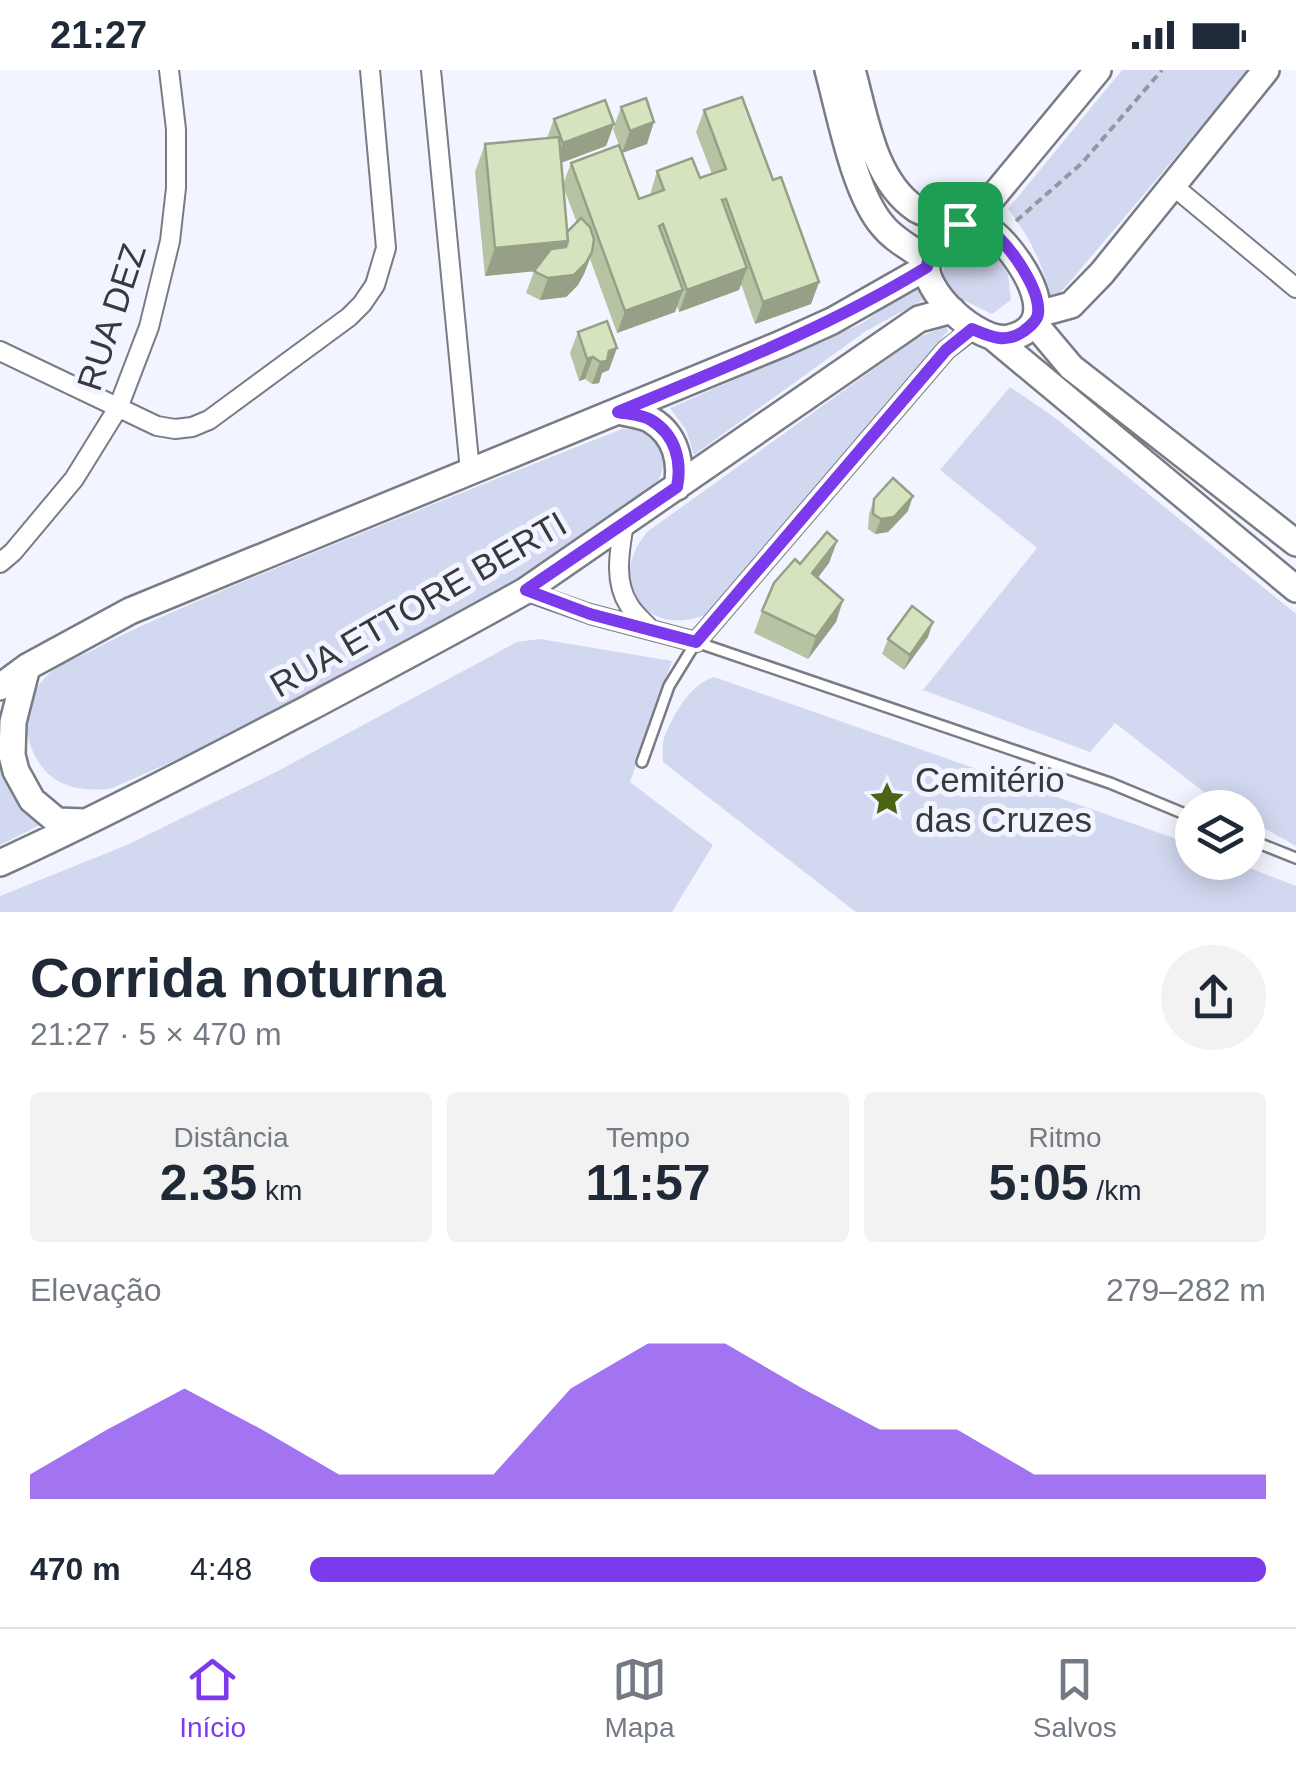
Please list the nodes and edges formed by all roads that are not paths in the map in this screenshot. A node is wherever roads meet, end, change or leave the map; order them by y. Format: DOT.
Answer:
graph roads {
  1 [pos="169,70"];
  2 [pos="370,70"];
  3 [pos="431,70"];
  4 [pos="828,70"];
  5 [pos="852,70"];
  6 [pos="1098,70"];
  7 [pos="1266,70"];
  8 [pos="1172,185"];
  9 [pos="967,223"];
  10 [pos="927,263"];
  11 [pos="1296,288"];
  12 [pos="952,310"];
  13 [pos="1036,319"];
  14 [pos="983,333"];
  15 [pos="0,351"];
  16 [pos="118,408"];
  17 [pos="618,412"];
  18 [pos="470,470"];
  19 [pos="677,487"];
  20 [pos="624,523"];
  21 [pos="1296,543"];
  22 [pos="7,558"];
  23 [pos="526,590"];
  24 [pos="1296,590"];
  25 [pos="652,630"];
  26 [pos="696,642"];
  27 [pos="26,667"];
  28 [pos="0,686"];
  29 [pos="642,762"];
  30 [pos="1175,809"];
  31 [pos="88,822"];
  32 [pos="1265,845"];
  33 [pos="1296,858"];
  34 [pos="0,863"];
  1 -- 16 [label="street, RUA DEZ"];
  2 -- 16 [label="street"];
  3 -- 18 [label="street"];
  4 -- 10 [label="street"];
  5 -- 9 [label="street"];
  6 -- 9 [label="street"];
  7 -- 8 [label="street"];
  8 -- 11 [label="street"];
  8 -- 13 [label="street"];
  9 -- 10 [label="street"];
  9 -- 13 [label="street"];
  10 -- 12 [label="street"];
  10 -- 17 [label="street"];
  12 -- 14 [label="street"];
  12 -- 19 [label="street, RUA ETTORE BERTI"];
  13 -- 14 [label="street"];
  13 -- 21 [label="street"];
  14 -- 24 [label="street"];
  14 -- 26 [label="street"];
  15 -- 16 [label="street"];
  16 -- 22 [label="street, RUA DEZ"];
  17 -- 18 [label="street"];
  17 -- 19 [label="street"];
  18 -- 27 [label="street"];
  19 -- 20 [label="street, RUA ETTORE BERTI"];
  20 -- 23 [label="street, RUA ETTORE BERTI"];
  20 -- 25 [label="street"];
  23 -- 25 [label="street"];
  23 -- 31 [label="street, RUA ETTORE BERTI"];
  25 -- 26 [label="street"];
  26 -- 29 [label="lane"];
  26 -- 30 [label="lane"];
  27 -- 28 [label="street"];
  27 -- 31 [label="street"];
  31 -- 34 [label="street, RUA ETTORE BERTI"];
  32 -- 33 [label="lane"];
}
